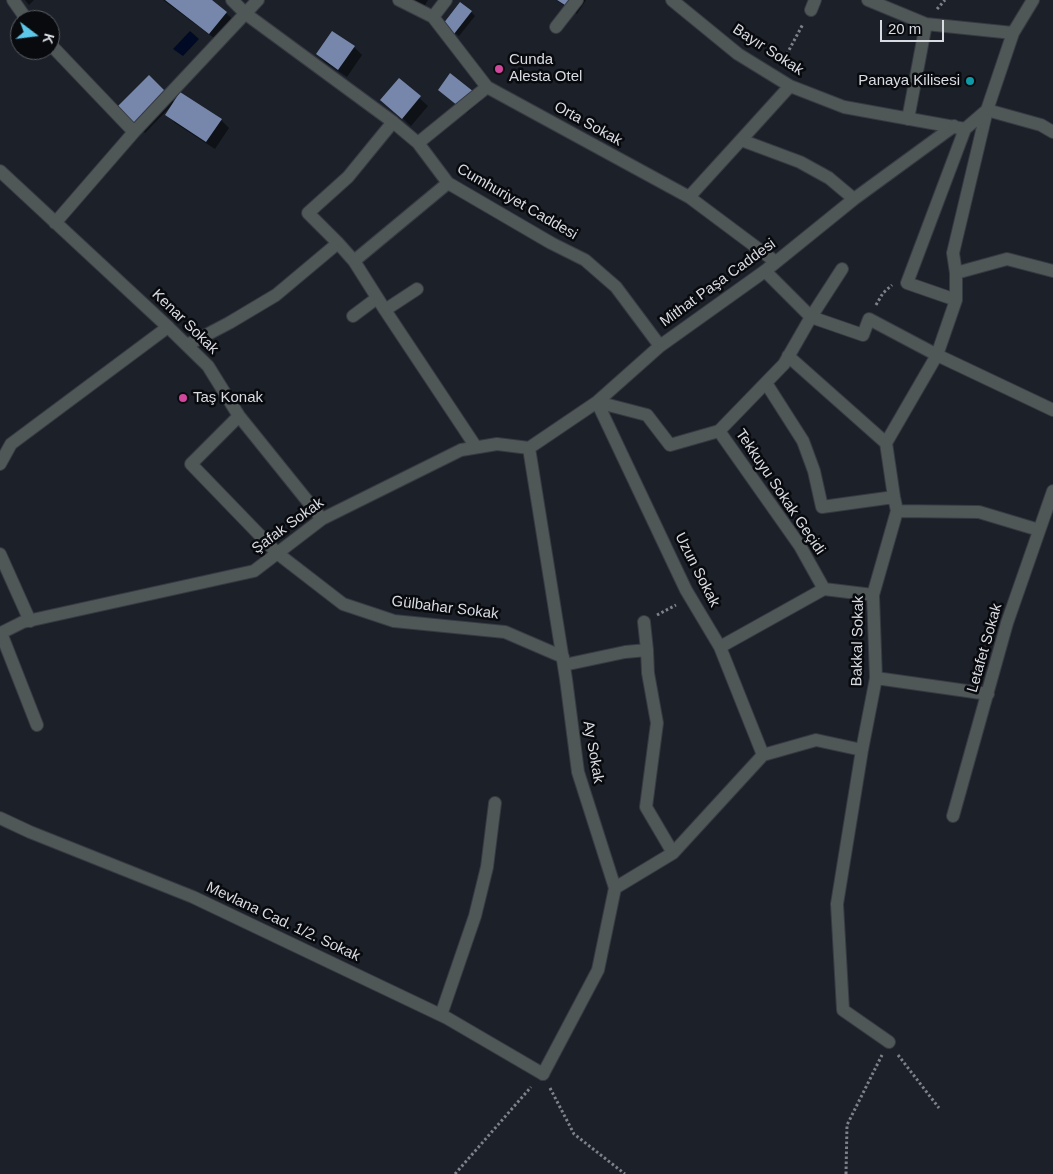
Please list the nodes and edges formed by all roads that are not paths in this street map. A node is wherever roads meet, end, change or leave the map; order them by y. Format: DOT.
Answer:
graph roads {
  1 [pos="232,0"];
  2 [pos="258,0"];
  3 [pos="399,0"];
  4 [pos="446,0"];
  5 [pos="577,0"];
  6 [pos="672,0"];
  7 [pos="868,0"];
  8 [pos="1033,0"];
  9 [pos="246,14"];
  10 [pos="433,17"];
  11 [pos="926,24"];
  12 [pos="556,26"];
  13 [pos="1013,33"];
  14 [pos="60,54"];
  15 [pos="790,86"];
  16 [pos="487,87"];
  17 [pos="987,110"];
  18 [pos="908,119"];
  19 [pos="393,122"];
  20 [pos="959,128"];
  21 [pos="134,132"];
  22 [pos="1053,132"];
  23 [pos="740,140"];
  24 [pos="418,143"];
  25 [pos="0,171"];
  26 [pos="448,183"];
  27 [pos="689,197"];
  28 [pos="854,199"];
  29 [pos="55,223"];
  30 [pos="338,243"];
  31 [pos="354,261"];
  32 [pos="776,262"];
  33 [pos="842,269"];
  34 [pos="765,271"];
  35 [pos="1053,271"];
  36 [pos="956,273"];
  37 [pos="417,290"];
  38 [pos="377,298"];
  39 [pos="956,300"];
  40 [pos="385,310"];
  41 [pos="352,316"];
  42 [pos="811,317"];
  43 [pos="168,327"];
  44 [pos="187,345"];
  45 [pos="660,346"];
  46 [pos="937,355"];
  47 [pos="788,356"];
  48 [pos="766,382"];
  49 [pos="597,402"];
  50 [pos="1053,410"];
  51 [pos="239,416"];
  52 [pos="719,432"];
  53 [pos="886,443"];
  54 [pos="476,447"];
  55 [pos="529,448"];
  56 [pos="0,464"];
  57 [pos="1053,491"];
  58 [pos="894,498"];
  59 [pos="897,511"];
  60 [pos="322,518"];
  61 [pos="1039,530"];
  62 [pos="278,553"];
  63 [pos="0,554"];
  64 [pos="824,588"];
  65 [pos="872,595"];
  66 [pos="30,621"];
  67 [pos="644,622"];
  68 [pos="1,633"];
  69 [pos="720,647"];
  70 [pos="647,650"];
  71 [pos="563,661"];
  72 [pos="876,678"];
  73 [pos="988,694"];
  74 [pos="36,725"];
  75 [pos="862,750"];
  76 [pos="763,755"];
  77 [pos="495,803"];
  78 [pos="953,816"];
  79 [pos="0,818"];
  80 [pos="673,853"];
  81 [pos="615,888"];
  82 [pos="441,1015"];
  83 [pos="889,1042"];
  84 [pos="543,1074"];
  1 -- 9 [label="street, Cumhuriyet Caddesi"];
  2 -- 9 [label="street"];
  3 -- 10 [label="street, Orta Sokak"];
  4 -- 10 [label="street"];
  5 -- 12 [label="street"];
  6 -- 15 [label="street, Bayır Sokak"];
  7 -- 11 [label="street"];
  8 -- 13 [label="street"];
  9 -- 19 [label="street, Cumhuriyet Caddesi"];
  9 -- 21 [label="street"];
  10 -- 16 [label="street, Orta Sokak"];
  11 -- 13 [label="street"];
  11 -- 18 [label="street"];
  13 -- 17 [label="street"];
  14 -- 21 [label="street"];
  15 -- 18 [label="street, Bayır Sokak"];
  15 -- 23 [label="street"];
  16 -- 24 [label="street"];
  16 -- 27 [label="street, Orta Sokak"];
  17 -- 20 [label="street"];
  17 -- 22 [label="street"];
  17 -- 36 [label="street"];
  18 -- 20 [label="street, Bayır Sokak"];
  19 -- 24 [label="street, Cumhuriyet Caddesi"];
  19 -- 30 [label="street"];
  20 -- 28 [label="street, Mithat Paşa Caddesi"];
  20 -- 39 [label="street"];
  21 -- 29 [label="street"];
  23 -- 27 [label="street"];
  23 -- 28 [label="street"];
  24 -- 26 [label="street, Cumhuriyet Caddesi"];
  25 -- 29 [label="street, Kenar Sokak"];
  26 -- 31 [label="street"];
  26 -- 45 [label="street, Cumhuriyet Caddesi"];
  27 -- 32 [label="street, Orta Sokak"];
  28 -- 32 [label="street, Mithat Paşa Caddesi"];
  29 -- 43 [label="street, Kenar Sokak"];
  30 -- 31 [label="street"];
  30 -- 44 [label="street"];
  31 -- 38 [label="street"];
  32 -- 34 [label="street, Mithat Paşa Caddesi"];
  33 -- 42 [label="street"];
  34 -- 42 [label="street"];
  34 -- 45 [label="street, Mithat Paşa Caddesi"];
  35 -- 36 [label="street"];
  36 -- 39 [label="street"];
  37 -- 40 [label="street"];
  38 -- 40 [label="street"];
  38 -- 41 [label="street"];
  39 -- 46 [label="street"];
  40 -- 54 [label="street"];
  42 -- 46 [label="street"];
  42 -- 47 [label="street"];
  43 -- 44 [label="street, Kenar Sokak"];
  43 -- 56 [label="street"];
  44 -- 51 [label="street, Kenar Sokak"];
  45 -- 49 [label="street, Mithat Paşa Caddesi"];
  46 -- 50 [label="street"];
  46 -- 53 [label="street"];
  47 -- 48 [label="street"];
  47 -- 53 [label="street"];
  48 -- 52 [label="street"];
  48 -- 58 [label="street"];
  49 -- 52 [label="street, Tekkuyu Sokak Geçidi"];
  49 -- 55 [label="street, Mithat Paşa Caddesi"];
  49 -- 69 [label="street, Uzun Sokak"];
  51 -- 60 [label="street, Kenar Sokak"];
  51 -- 62 [label="street, Gülbahar Sokak"];
  52 -- 64 [label="street, Tekkuyu Sokak Geçidi"];
  53 -- 58 [label="street, Bakkal Sokak"];
  54 -- 55 [label="street, Şafak Sokak"];
  54 -- 60 [label="street, Şafak Sokak"];
  55 -- 71 [label="street, Ay Sokak"];
  57 -- 61 [label="street, Letafet Sokak"];
  58 -- 59 [label="street, Bakkal Sokak"];
  59 -- 61 [label="street"];
  59 -- 65 [label="street, Bakkal Sokak"];
  60 -- 62 [label="street, Şafak Sokak"];
  61 -- 73 [label="street, Letafet Sokak"];
  62 -- 66 [label="street, Şafak Sokak"];
  62 -- 71 [label="street, Gülbahar Sokak"];
  63 -- 66 [label="street"];
  64 -- 65 [label="street"];
  64 -- 69 [label="street"];
  65 -- 72 [label="street, Bakkal Sokak"];
  66 -- 68 [label="street, Şafak Sokak"];
  67 -- 70 [label="street"];
  68 -- 74 [label="street"];
  69 -- 76 [label="street, Uzun Sokak"];
  70 -- 71 [label="street"];
  70 -- 80 [label="street"];
  71 -- 81 [label="street, Ay Sokak"];
  72 -- 73 [label="street"];
  72 -- 75 [label="street, Bakkal Sokak"];
  73 -- 78 [label="street, Letafet Sokak"];
  75 -- 76 [label="street"];
  75 -- 83 [label="street, Bakkal Sokak"];
  76 -- 80 [label="street"];
  77 -- 82 [label="street"];
  79 -- 82 [label="street, Mevlana Cad. 1/2. Sokak"];
  80 -- 81 [label="street"];
  81 -- 84 [label="street, Ay Sokak"];
  82 -- 84 [label="street, Mevlana Cad. 1/2. Sokak"];
}
